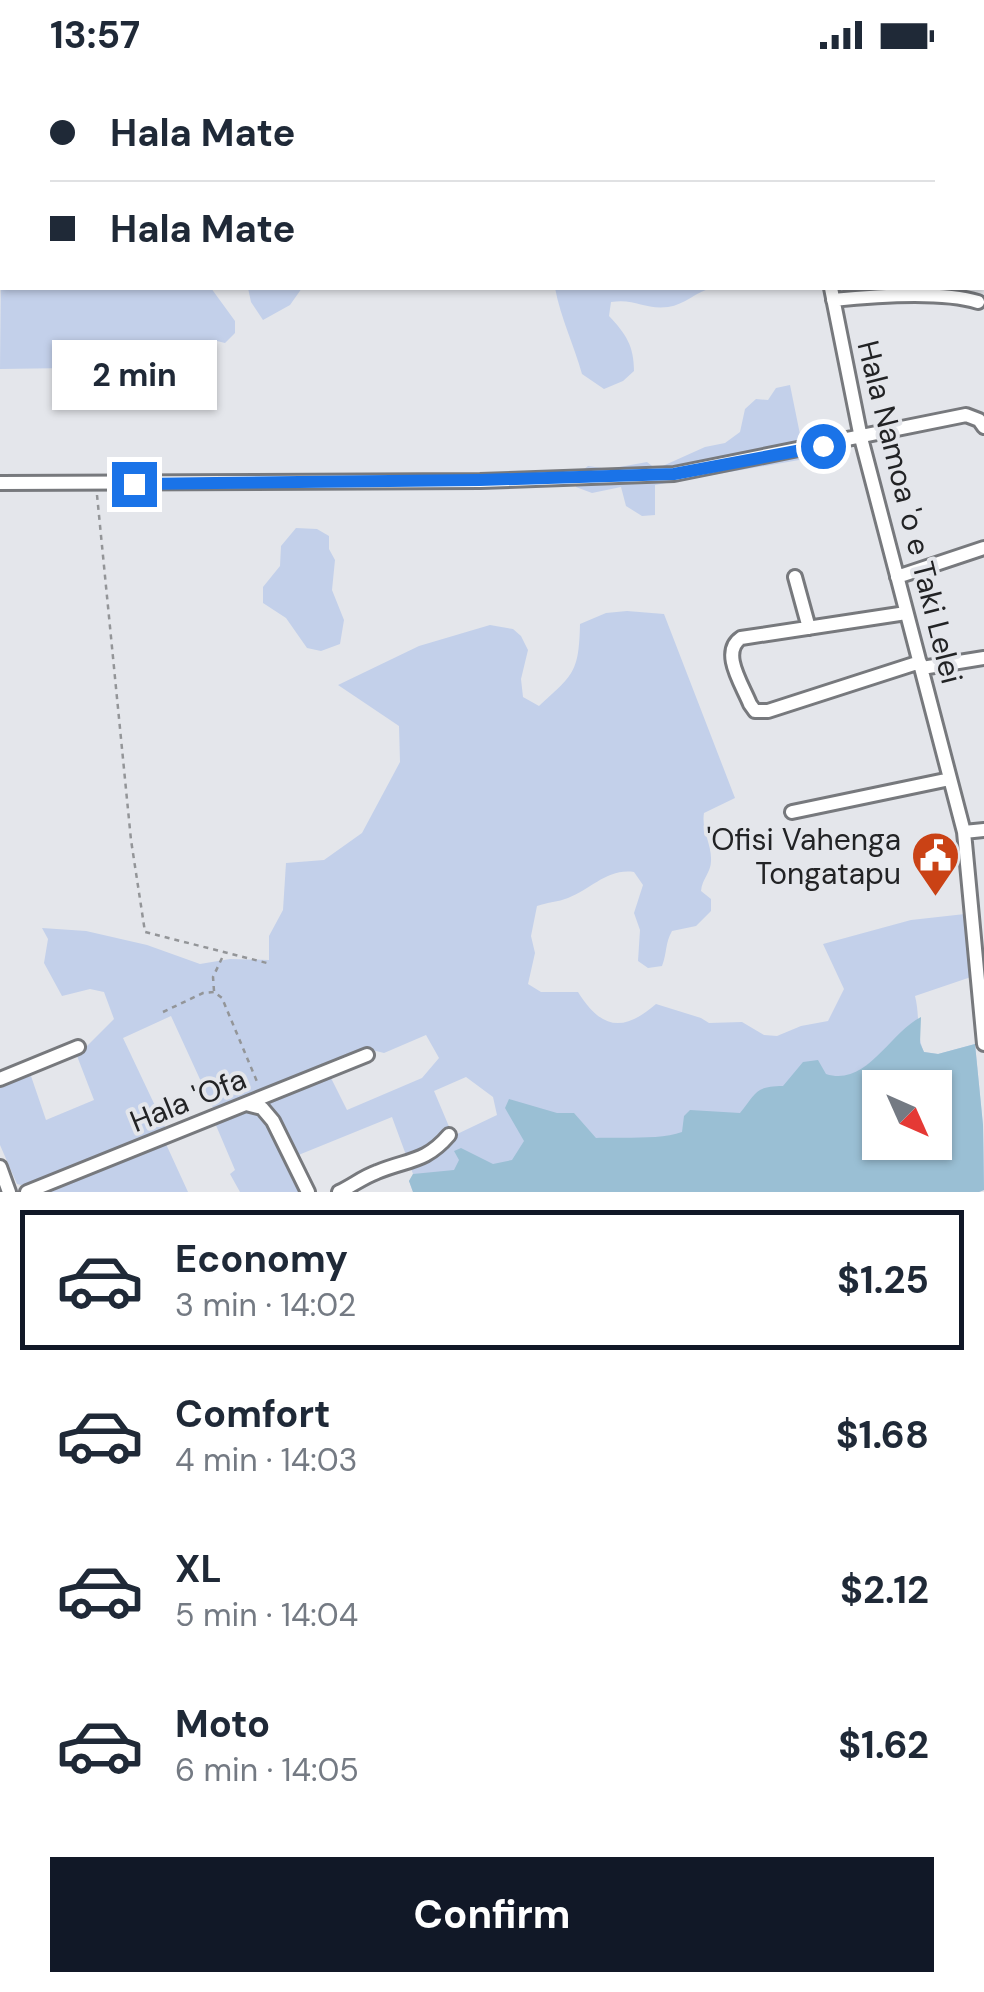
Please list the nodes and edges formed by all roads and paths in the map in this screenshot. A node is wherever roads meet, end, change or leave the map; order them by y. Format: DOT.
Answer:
graph roads {
  1 [pos="937,292"];
  2 [pos="832,294"];
  3 [pos="982,304"];
  4 [pos="982,421"];
  5 [pos="860,438"];
  6 [pos="0,483"];
  7 [pos="96,484"];
  8 [pos="984,548"];
  9 [pos="795,577"];
  10 [pos="897,577"];
  11 [pos="906,613"];
  12 [pos="809,628"];
  13 [pos="984,658"];
  14 [pos="921,665"];
  15 [pos="950,779"];
  16 [pos="792,812"];
  17 [pos="984,830"];
  18 [pos="964,832"];
  19 [pos="225,954"];
  20 [pos="980,961"];
  21 [pos="267,963"];
  22 [pos="214,992"];
  23 [pos="162,1012"];
  24 [pos="984,1044"];
  25 [pos="78,1047"];
  26 [pos="367,1055"];
  27 [pos="0,1079"];
  28 [pos="251,1102"];
  29 [pos="449,1135"];
  30 [pos="0,1167"];
  31 [pos="9,1192"];
  32 [pos="27,1192"];
  33 [pos="308,1192"];
  34 [pos="340,1192"];
  1 -- 2 [label="street"];
  1 -- 3 [label="street"];
  2 -- 5 [label="street, Hala Namoa 'o e Taki Lelei"];
  4 -- 5 [label="street"];
  5 -- 7 [label="street"];
  5 -- 10 [label="street, Hala Namoa 'o e Taki Lelei"];
  6 -- 7 [label="street"];
  7 -- 19 [label="path"];
  8 -- 10 [label="street"];
  9 -- 12 [label="street"];
  10 -- 11 [label="street, Hala Namoa 'o e Taki Lelei"];
  11 -- 12 [label="street"];
  11 -- 14 [label="street, Hala Namoa 'o e Taki Lelei"];
  12 -- 14 [label="street"];
  13 -- 14 [label="street"];
  14 -- 15 [label="street, Hala Namoa 'o e Taki Lelei"];
  15 -- 16 [label="street"];
  15 -- 18 [label="street, Hala Namoa 'o e Taki Lelei"];
  17 -- 18 [label="street"];
  18 -- 20 [label="street, Hala Namoa 'o e Taki Lelei"];
  19 -- 21 [label="path"];
  19 -- 22 [label="path"];
  20 -- 24 [label="street, Hala Namoa 'o e Taki Lelei"];
  22 -- 23 [label="path"];
  22 -- 28 [label="path"];
  25 -- 27 [label="street"];
  26 -- 28 [label="street, Hala 'Ofa"];
  28 -- 32 [label="street, Hala 'Ofa"];
  28 -- 33 [label="street"];
  29 -- 34 [label="street"];
  30 -- 31 [label="street"];
}
